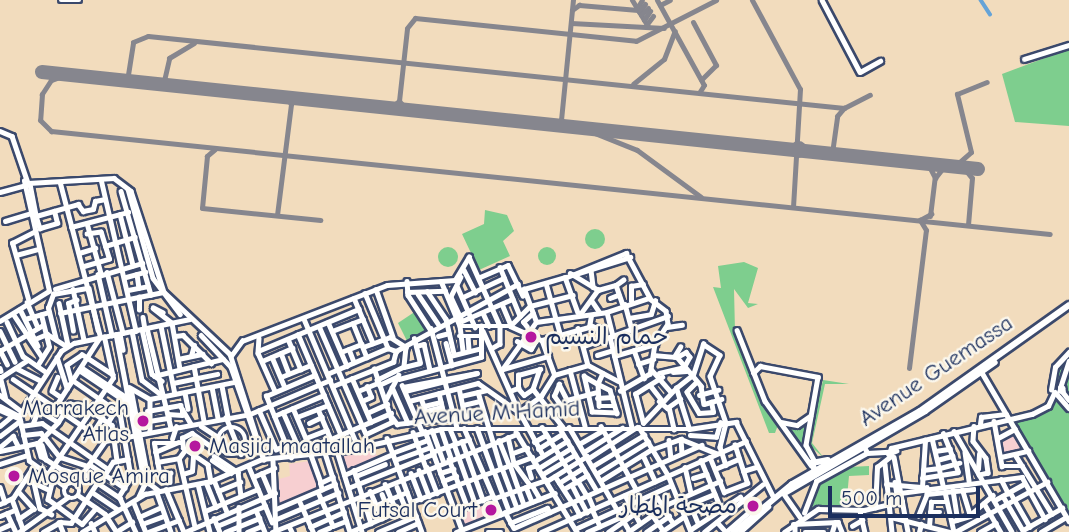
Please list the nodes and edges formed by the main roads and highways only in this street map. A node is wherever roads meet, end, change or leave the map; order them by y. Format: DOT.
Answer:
graph roads {
  1 [pos="1069,305"];
  2 [pos="772,496"];
  3 [pos="729,532"];
  1 -- 2 [label="main road, Avenue Guemassa"];
  2 -- 3 [label="main road, Avenue Guemassa"];
  2 -- 3 [label="main road, Avenue Guemassa"];
}
